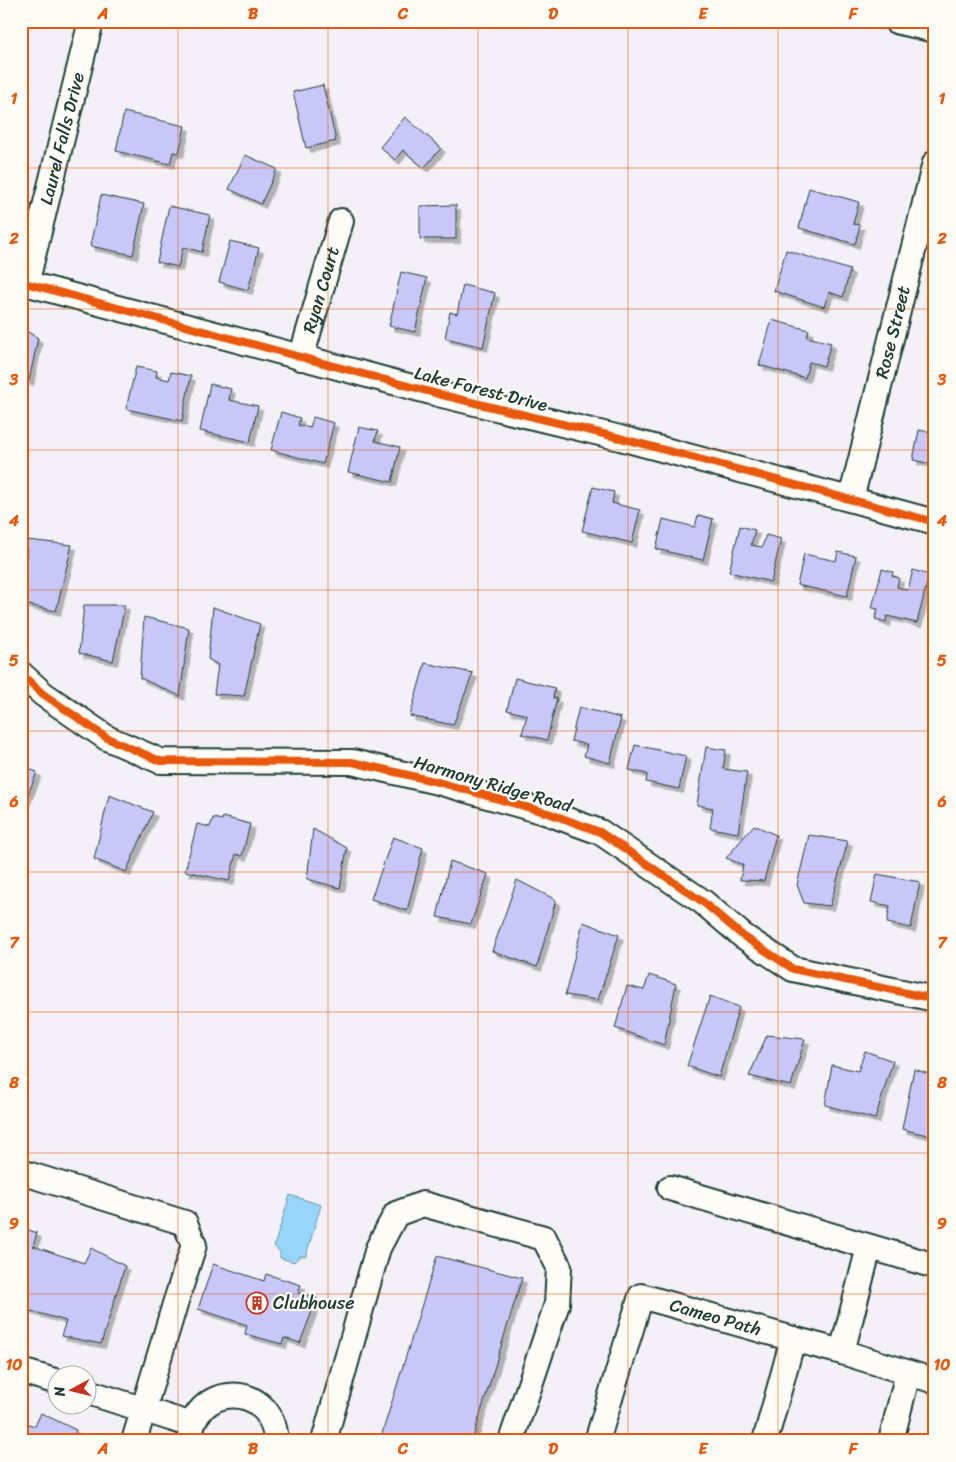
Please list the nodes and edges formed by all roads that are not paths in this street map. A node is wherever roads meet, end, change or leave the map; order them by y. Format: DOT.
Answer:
graph roads {
  1 [pos="91,21"];
  2 [pos="896,21"];
  3 [pos="935,30"];
  4 [pos="935,164"];
  5 [pos="341,221"];
  6 [pos="23,283"];
  7 [pos="302,358"];
  8 [pos="850,499"];
  9 [pos="935,522"];
  10 [pos="21,674"];
  11 [pos="935,999"];
  12 [pos="21,1172"];
  13 [pos="670,1188"];
  14 [pos="869,1248"];
  15 [pos="935,1266"];
  16 [pos="793,1339"];
  17 [pos="842,1352"];
  18 [pos="21,1371"];
  19 [pos="908,1373"];
  20 [pos="48,1379"];
  21 [pos="935,1380"];
  22 [pos="98,1395"];
  23 [pos="144,1409"];
  24 [pos="191,1433"];
  25 [pos="134,1441"];
  26 [pos="276,1441"];
  27 [pos="324,1441"];
  28 [pos="511,1441"];
  29 [pos="597,1441"];
  30 [pos="765,1441"];
  31 [pos="891,1441"];
  1 -- 6 [label="street, Laurel Falls Drive"];
  2 -- 3 [label="street"];
  4 -- 8 [label="street, Rose Street"];
  5 -- 7 [label="street, Ryan Court"];
  6 -- 7 [label="street, Lake Forest Drive"];
  7 -- 8 [label="street, Lake Forest Drive"];
  8 -- 9 [label="street, Lake Forest Drive"];
  10 -- 11 [label="street, Harmony Ridge Road"];
  12 -- 23 [label="street"];
  13 -- 14 [label="street"];
  14 -- 15 [label="street"];
  14 -- 17 [label="street"];
  16 -- 17 [label="street, Cameo Path"];
  16 -- 29 [label="street, Cameo Path"];
  16 -- 30 [label="street"];
  17 -- 19 [label="street, Cameo Path"];
  18 -- 20 [label="street"];
  19 -- 21 [label="street, Cameo Path"];
  19 -- 31 [label="street"];
  22 -- 23 [label="street"];
  23 -- 24 [label="street"];
  23 -- 25 [label="street"];
  24 -- 26 [label="street"];
  27 -- 28 [label="street"];
}
